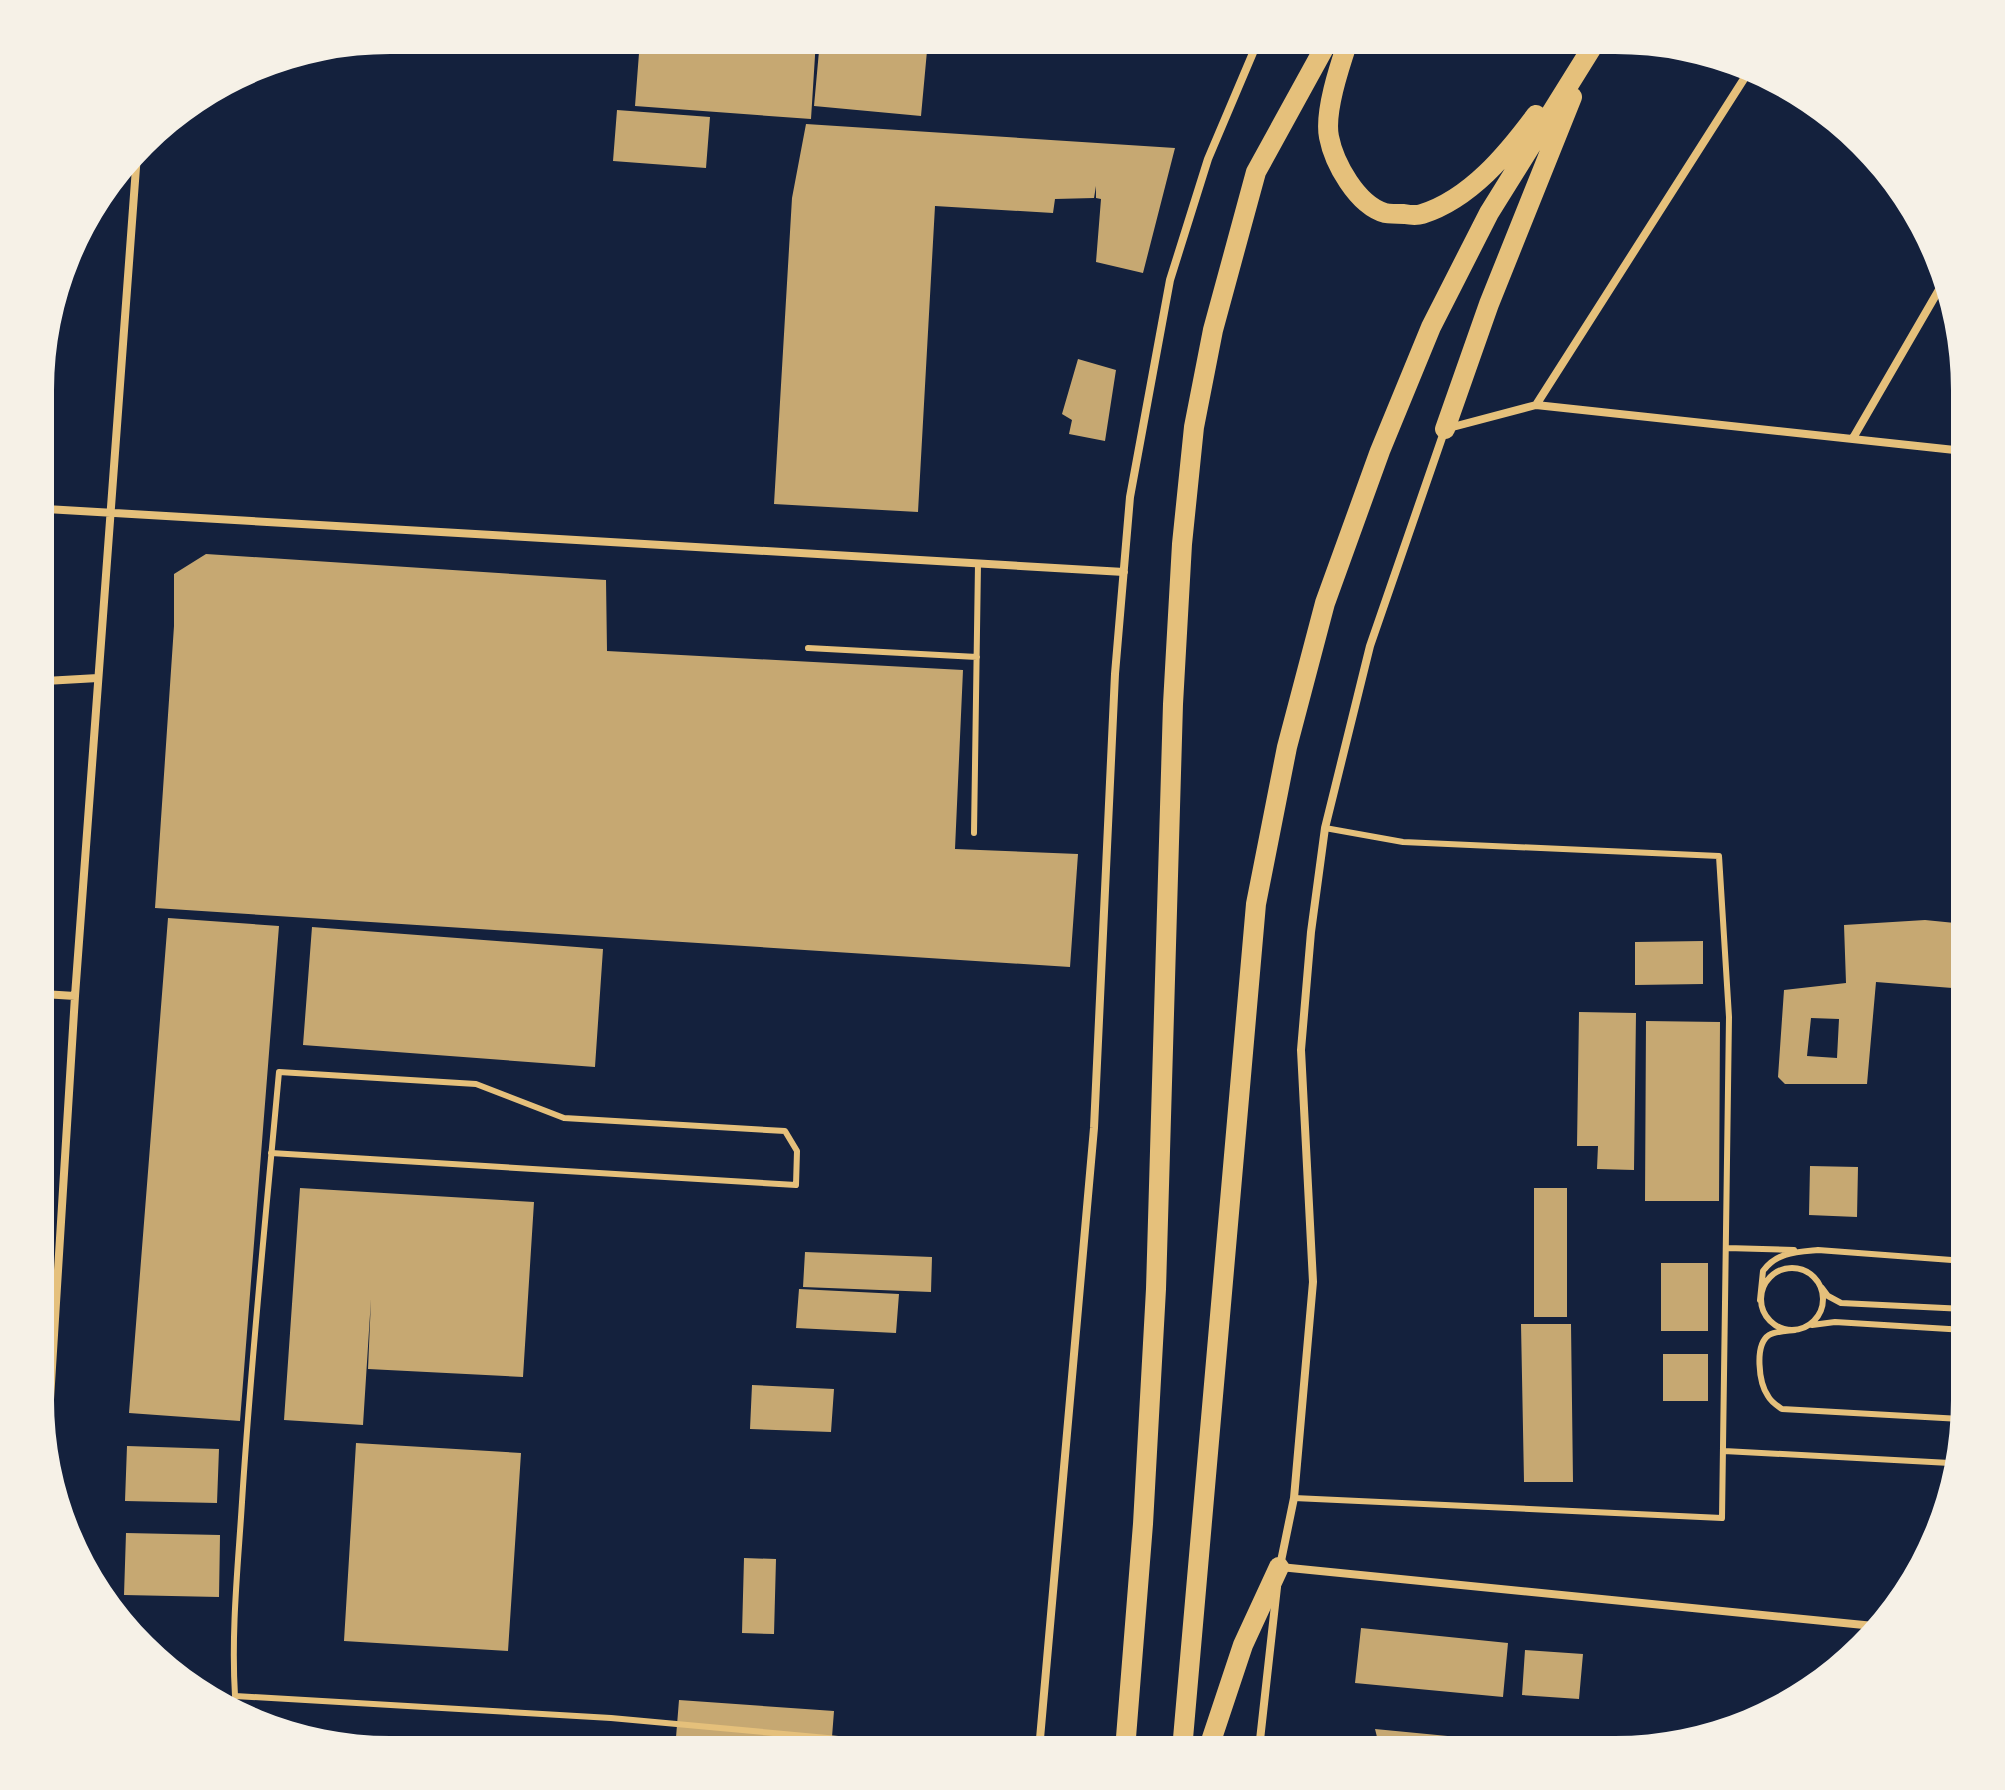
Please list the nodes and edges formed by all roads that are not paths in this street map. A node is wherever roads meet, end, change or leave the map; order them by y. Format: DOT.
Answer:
graph roads {
  1 [pos="1252,54"];
  2 [pos="1321,54"];
  3 [pos="1344,54"];
  4 [pos="1584,54"];
  5 [pos="1586,54"];
  6 [pos="1589,54"];
  7 [pos="1743,80"];
  8 [pos="136,171"];
  9 [pos="1937,293"];
  10 [pos="1536,405"];
  11 [pos="1445,429"];
  12 [pos="1853,438"];
  13 [pos="1951,449"];
  14 [pos="54,510"];
  15 [pos="111,514"];
  16 [pos="978,564"];
  17 [pos="1124,572"];
  18 [pos="808,648"];
  19 [pos="977,657"];
  20 [pos="98,678"];
  21 [pos="54,680"];
  22 [pos="1325,828"];
  23 [pos="974,833"];
  24 [pos="54,995"];
  25 [pos="75,996"];
  26 [pos="271,1153"];
  27 [pos="1727,1248"];
  28 [pos="1818,1250"];
  29 [pos="1951,1260"];
  30 [pos="1819,1284"];
  31 [pos="1760,1300"];
  32 [pos="1951,1308"];
  33 [pos="1804,1327"];
  34 [pos="1951,1329"];
  35 [pos="1795,1330"];
  36 [pos="54,1335"];
  37 [pos="1950,1418"];
  38 [pos="1724,1451"];
  39 [pos="1945,1463"];
  40 [pos="1294,1498"];
  41 [pos="1279,1567"];
  42 [pos="1864,1625"];
  43 [pos="806,1736"];
  44 [pos="1040,1736"];
  45 [pos="1126,1736"];
  46 [pos="1183,1736"];
  47 [pos="1213,1736"];
  48 [pos="1260,1736"];
  1 -- 17 [label="street"];
  2 -- 45 [label="main road"];
  3 -- 4 [label="main road"];
  5 -- 46 [label="main road"];
  6 -- 11 [label="main road"];
  7 -- 10 [label="street"];
  8 -- 15 [label="street"];
  9 -- 12 [label="street"];
  10 -- 11 [label="street"];
  10 -- 12 [label="street"];
  11 -- 22 [label="street"];
  12 -- 13 [label="street"];
  14 -- 15 [label="street"];
  15 -- 16 [label="street"];
  15 -- 20 [label="street"];
  16 -- 17 [label="street"];
  16 -- 19 [label="lane"];
  17 -- 44 [label="street"];
  18 -- 19 [label="lane"];
  19 -- 23 [label="lane"];
  20 -- 21 [label="street"];
  20 -- 25 [label="street"];
  22 -- 27 [label="lane"];
  22 -- 40 [label="street"];
  24 -- 25 [label="street"];
  25 -- 36 [label="street"];
  26 -- 26 [label="lane"];
  26 -- 43 [label="lane"];
  27 -- 28 [label="lane"];
  27 -- 38 [label="lane"];
  28 -- 29 [label="lane"];
  28 -- 31 [label="lane"];
  30 -- 31 [label="lane"];
  30 -- 32 [label="lane"];
  30 -- 33 [label="lane"];
  31 -- 35 [label="lane"];
  33 -- 34 [label="lane"];
  33 -- 35 [label="lane"];
  35 -- 37 [label="lane"];
  38 -- 39 [label="lane"];
  38 -- 40 [label="lane"];
  40 -- 41 [label="street"];
  41 -- 42 [label="street"];
  41 -- 47 [label="main road"];
  41 -- 48 [label="street"];
}
